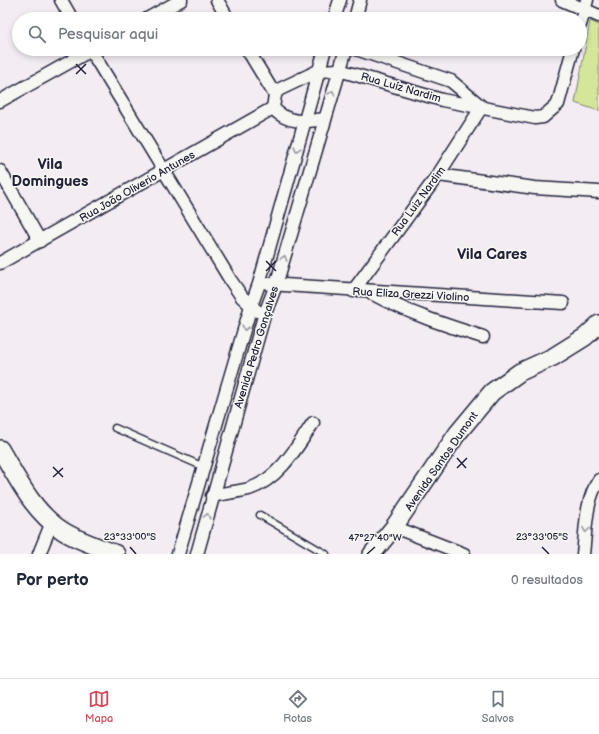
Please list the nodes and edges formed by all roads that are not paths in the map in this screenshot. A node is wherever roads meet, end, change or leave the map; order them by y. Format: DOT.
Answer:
graph roads {
  1 [pos="61,0"];
  2 [pos="181,0"];
  3 [pos="217,0"];
  4 [pos="340,0"];
  5 [pos="360,0"];
  6 [pos="562,0"];
  7 [pos="586,5"];
  8 [pos="68,12"];
  9 [pos="160,12"];
  10 [pos="224,12"];
  11 [pos="336,12"];
  12 [pos="356,12"];
  13 [pos="599,16"];
  14 [pos="79,56"];
  15 [pos="95,56"];
  16 [pos="251,56"];
  17 [pos="323,56"];
  18 [pos="344,56"];
  19 [pos="377,56"];
  20 [pos="571,56"];
  21 [pos="339,70"];
  22 [pos="318,71"];
  23 [pos="275,95"];
  24 [pos="0,101"];
  25 [pos="273,108"];
  26 [pos="482,108"];
  27 [pos="325,119"];
  28 [pos="305,122"];
  29 [pos="0,171"];
  30 [pos="163,171"];
  31 [pos="438,175"];
  32 [pos="599,192"];
  33 [pos="40,241"];
  34 [pos="0,263"];
  35 [pos="259,284"];
  36 [pos="276,285"];
  37 [pos="353,291"];
  38 [pos="368,292"];
  39 [pos="563,303"];
  40 [pos="251,306"];
  41 [pos="264,316"];
  42 [pos="599,324"];
  43 [pos="483,337"];
  44 [pos="314,423"];
  45 [pos="115,428"];
  46 [pos="0,449"];
  47 [pos="204,467"];
  48 [pos="599,480"];
  49 [pos="212,496"];
  50 [pos="260,515"];
  51 [pos="52,522"];
  52 [pos="394,527"];
  53 [pos="39,554"];
  54 [pos="116,554"];
  55 [pos="178,554"];
  56 [pos="197,554"];
  57 [pos="326,554"];
  58 [pos="372,554"];
  59 [pos="464,554"];
  60 [pos="582,554"];
  1 -- 8 [label="street"];
  2 -- 9 [label="street"];
  3 -- 10 [label="street"];
  4 -- 11 [label="street"];
  5 -- 12 [label="street"];
  6 -- 7 [label="street"];
  7 -- 13 [label="street"];
  14 -- 24 [label="street"];
  15 -- 30 [label="street"];
  16 -- 23 [label="street"];
  17 -- 22 [label="street, Avenida Pedro Gonçalves"];
  18 -- 21 [label="street, Avenida Pedro Gonçalves"];
  19 -- 26 [label="street, Rua Luíz Nardim"];
  20 -- 26 [label="street, Rua Luíz Nardim"];
  21 -- 22 [label="street, Rua Luíz Nardim"];
  21 -- 26 [label="street, Rua Luíz Nardim"];
  27 -- 21 [label="street, Avenida Pedro Gonçalves, one-way"];
  22 -- 23 [label="street"];
  22 -- 28 [label="street, Avenida Pedro Gonçalves"];
  23 -- 25 [label="street"];
  25 -- 28 [label="street"];
  25 -- 30 [label="street, Rua João Oliverio Antunes"];
  26 -- 31 [label="street, Rua Luiz Nardim"];
  27 -- 28 [label="street"];
  36 -- 27 [label="street, Avenida Pedro Gonçalves, one-way"];
  28 -- 35 [label="street, Avenida Pedro Gonçalves, one-way"];
  29 -- 33 [label="street"];
  30 -- 33 [label="street, Rua João Oliverio Antunes"];
  30 -- 40 [label="street"];
  31 -- 32 [label="street"];
  31 -- 37 [label="street, Rua Luiz Nardim"];
  33 -- 34 [label="street, Rua João Oliverio Antunes"];
  35 -- 36 [label="street, Rua Eliza Grezzi Violino"];
  35 -- 40 [label="street, Avenida Pedro Gonçalves"];
  36 -- 37 [label="street, Rua Eliza Grezzi Violino"];
  36 -- 41 [label="street, Avenida Pedro Gonçalves"];
  37 -- 38 [label="street, Rua Eliza Grezzi Violino"];
  38 -- 39 [label="street, Rua Eliza Grezzi Violino"];
  38 -- 43 [label="street"];
  40 -- 41 [label="street"];
  40 -- 47 [label="street, Avenida Pedro Gonçalves, one-way"];
  41 -- 49 [label="street, Avenida Pedro Gonçalves"];
  42 -- 52 [label="street, Avenida Santos Dumont"];
  44 -- 49 [label="street"];
  45 -- 47 [label="lane"];
  46 -- 51 [label="street"];
  47 -- 55 [label="street, Avenida Pedro Gonçalves"];
  48 -- 60 [label="street, one-way"];
  56 -- 49 [label="street, Avenida Pedro Gonçalves, one-way"];
  50 -- 57 [label="lane"];
  51 -- 53 [label="street"];
  51 -- 54 [label="street"];
  52 -- 58 [label="street, Avenida Santos Dumont"];
  52 -- 59 [label="street"];
}
